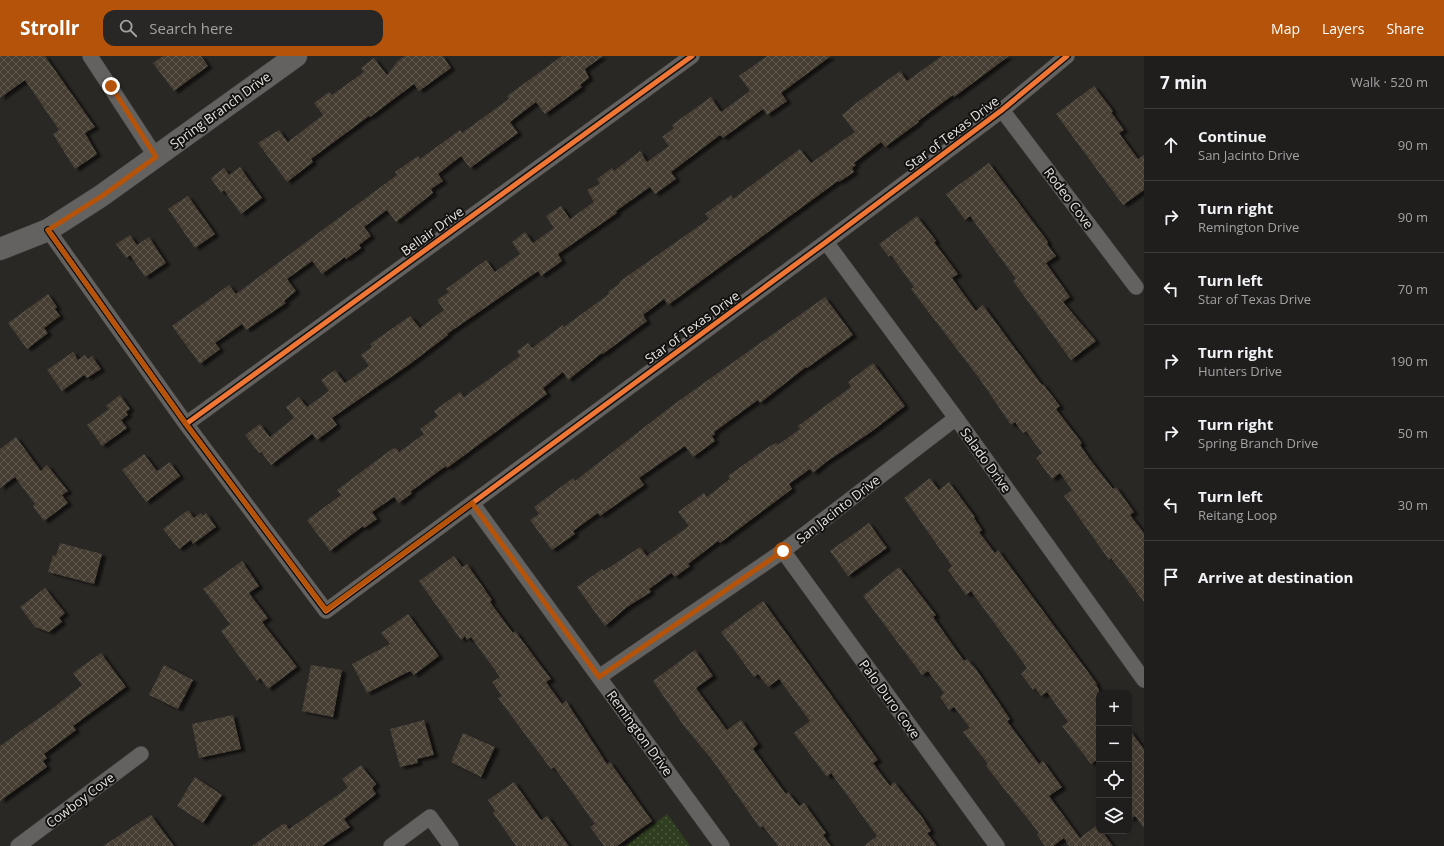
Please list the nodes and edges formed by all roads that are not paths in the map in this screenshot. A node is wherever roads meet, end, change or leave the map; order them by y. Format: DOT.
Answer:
graph roads {
  1 [pos="90,56"];
  2 [pos="296,56"];
  3 [pos="692,56"];
  4 [pos="1067,56"];
  5 [pos="1002,110"];
  6 [pos="156,157"];
  7 [pos="48,230"];
  8 [pos="826,242"];
  9 [pos="0,249"];
  10 [pos="1136,287"];
  11 [pos="956,418"];
  12 [pos="186,424"];
  13 [pos="472,503"];
  14 [pos="783,551"];
  15 [pos="599,677"];
  16 [pos="1144,680"];
  17 [pos="141,754"];
  18 [pos="18,846"];
  19 [pos="391,846"];
  20 [pos="451,846"];
  21 [pos="722,846"];
  22 [pos="997,846"];
  1 -- 6 [label="street"];
  2 -- 6 [label="street, Spring Branch Drive"];
  3 -- 12 [label="street, Bellair Drive"];
  4 -- 5 [label="street, Star of Texas Drive"];
  5 -- 8 [label="street, Star of Texas Drive"];
  5 -- 10 [label="street, Rodeo Cove"];
  6 -- 7 [label="street, Spring Branch Drive"];
  7 -- 9 [label="street, Spring Branch Drive"];
  7 -- 12 [label="street"];
  8 -- 11 [label="street, Salado Drive"];
  8 -- 13 [label="street, Star of Texas Drive"];
  11 -- 14 [label="street, San Jacinto Drive"];
  11 -- 16 [label="street, Salado Drive"];
  12 -- 13 [label="street, Star of Texas Drive"];
  13 -- 15 [label="street, Remington Drive"];
  14 -- 15 [label="street, San Jacinto Drive"];
  14 -- 22 [label="street, Palo Duro Cove"];
  15 -- 21 [label="street, Remington Drive"];
  17 -- 18 [label="street, Cowboy Cove"];
  19 -- 20 [label="street"];
}
